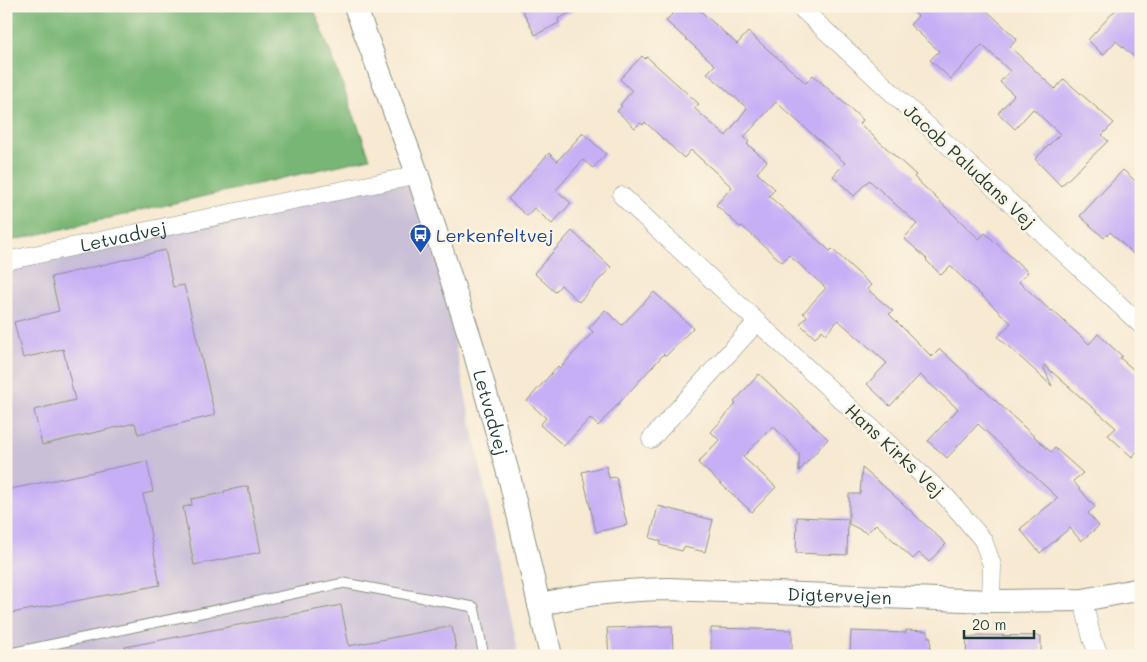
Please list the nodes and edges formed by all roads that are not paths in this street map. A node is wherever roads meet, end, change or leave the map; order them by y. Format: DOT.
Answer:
graph roads {
  1 [pos="355,6"];
  2 [pos="798,6"];
  3 [pos="417,173"];
  4 [pos="622,196"];
  5 [pos="6,261"];
  6 [pos="757,322"];
  7 [pos="1141,325"];
  8 [pos="652,439"];
  9 [pos="1141,589"];
  10 [pos="991,600"];
  11 [pos="1083,600"];
  12 [pos="539,605"];
  13 [pos="6,654"];
  14 [pos="484,656"];
  15 [pos="551,656"];
  16 [pos="1100,656"];
  1 -- 3 [label="street, Letvadvej"];
  2 -- 7 [label="street, Jacob Paludans Vej"];
  3 -- 5 [label="street, Letvadvej"];
  3 -- 12 [label="street, Letvadvej"];
  4 -- 6 [label="street, Hans Kirks Vej"];
  6 -- 8 [label="street"];
  6 -- 10 [label="street, Hans Kirks Vej"];
  9 -- 11 [label="street, Digtervejen"];
  10 -- 11 [label="street, Digtervejen"];
  10 -- 12 [label="street, Digtervejen"];
  11 -- 16 [label="street"];
  12 -- 15 [label="street, Letvadvej"];
  13 -- 14 [label="lane"];
}
